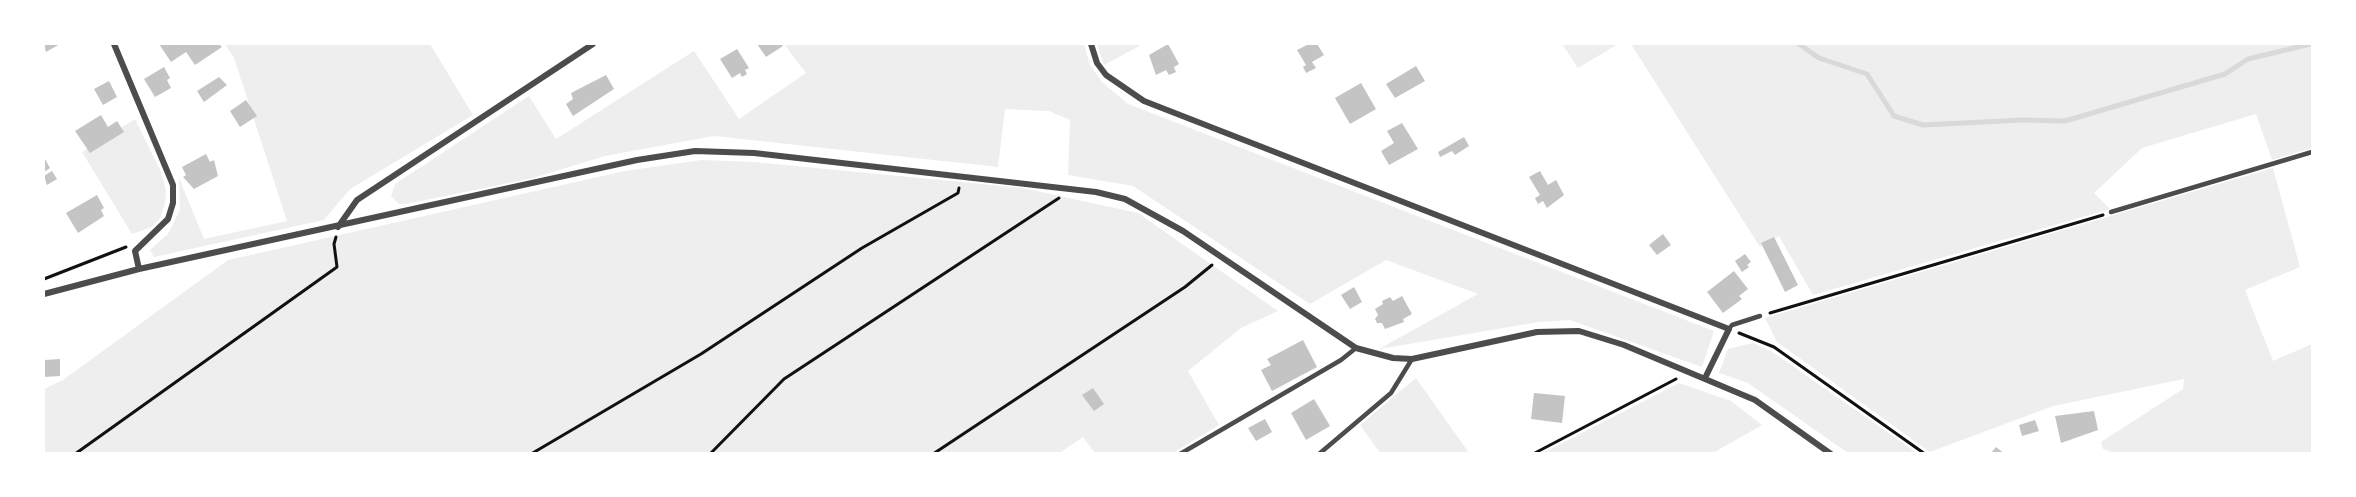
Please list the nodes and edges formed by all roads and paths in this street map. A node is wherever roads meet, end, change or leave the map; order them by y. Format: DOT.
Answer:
graph roads {
  1 [pos="114,44"];
  2 [pos="593,44"];
  3 [pos="1091,44"];
  4 [pos="2313,152"];
  5 [pos="962,177"];
  6 [pos="1064,188"];
  7 [pos="2111,212"];
  8 [pos="338,227"];
  9 [pos="131,244"];
  10 [pos="1221,257"];
  11 [pos="139,269"];
  12 [pos="44,279"];
  13 [pos="44,294"];
  14 [pos="1760,316"];
  15 [pos="1729,329"];
  16 [pos="1356,348"];
  17 [pos="1412,359"];
  18 [pos="1686,370"];
  19 [pos="1706,378"];
  20 [pos="75,453"];
  21 [pos="531,453"];
  22 [pos="710,453"];
  23 [pos="933,453"];
  24 [pos="1180,453"];
  25 [pos="1319,453"];
  26 [pos="1533,453"];
  27 [pos="1831,453"];
  28 [pos="1925,453"];
  1 -- 11 [label="street"];
  2 -- 8 [label="street"];
  3 -- 15 [label="street"];
  4 -- 7 [label="lane"];
  5 -- 6 [label="street"];
  5 -- 8 [label="street"];
  5 -- 21 [label="path"];
  6 -- 10 [label="street"];
  6 -- 22 [label="path"];
  7 -- 14 [label="path"];
  8 -- 11 [label="street"];
  8 -- 20 [label="path"];
  9 -- 12 [label="path"];
  10 -- 16 [label="street"];
  10 -- 23 [label="path"];
  11 -- 13 [label="street"];
  14 -- 15 [label="lane"];
  15 -- 19 [label="street"];
  15 -- 28 [label="path"];
  16 -- 17 [label="street"];
  16 -- 24 [label="lane"];
  17 -- 18 [label="street"];
  17 -- 25 [label="lane"];
  18 -- 19 [label="street"];
  18 -- 26 [label="path"];
  19 -- 27 [label="street"];
}
